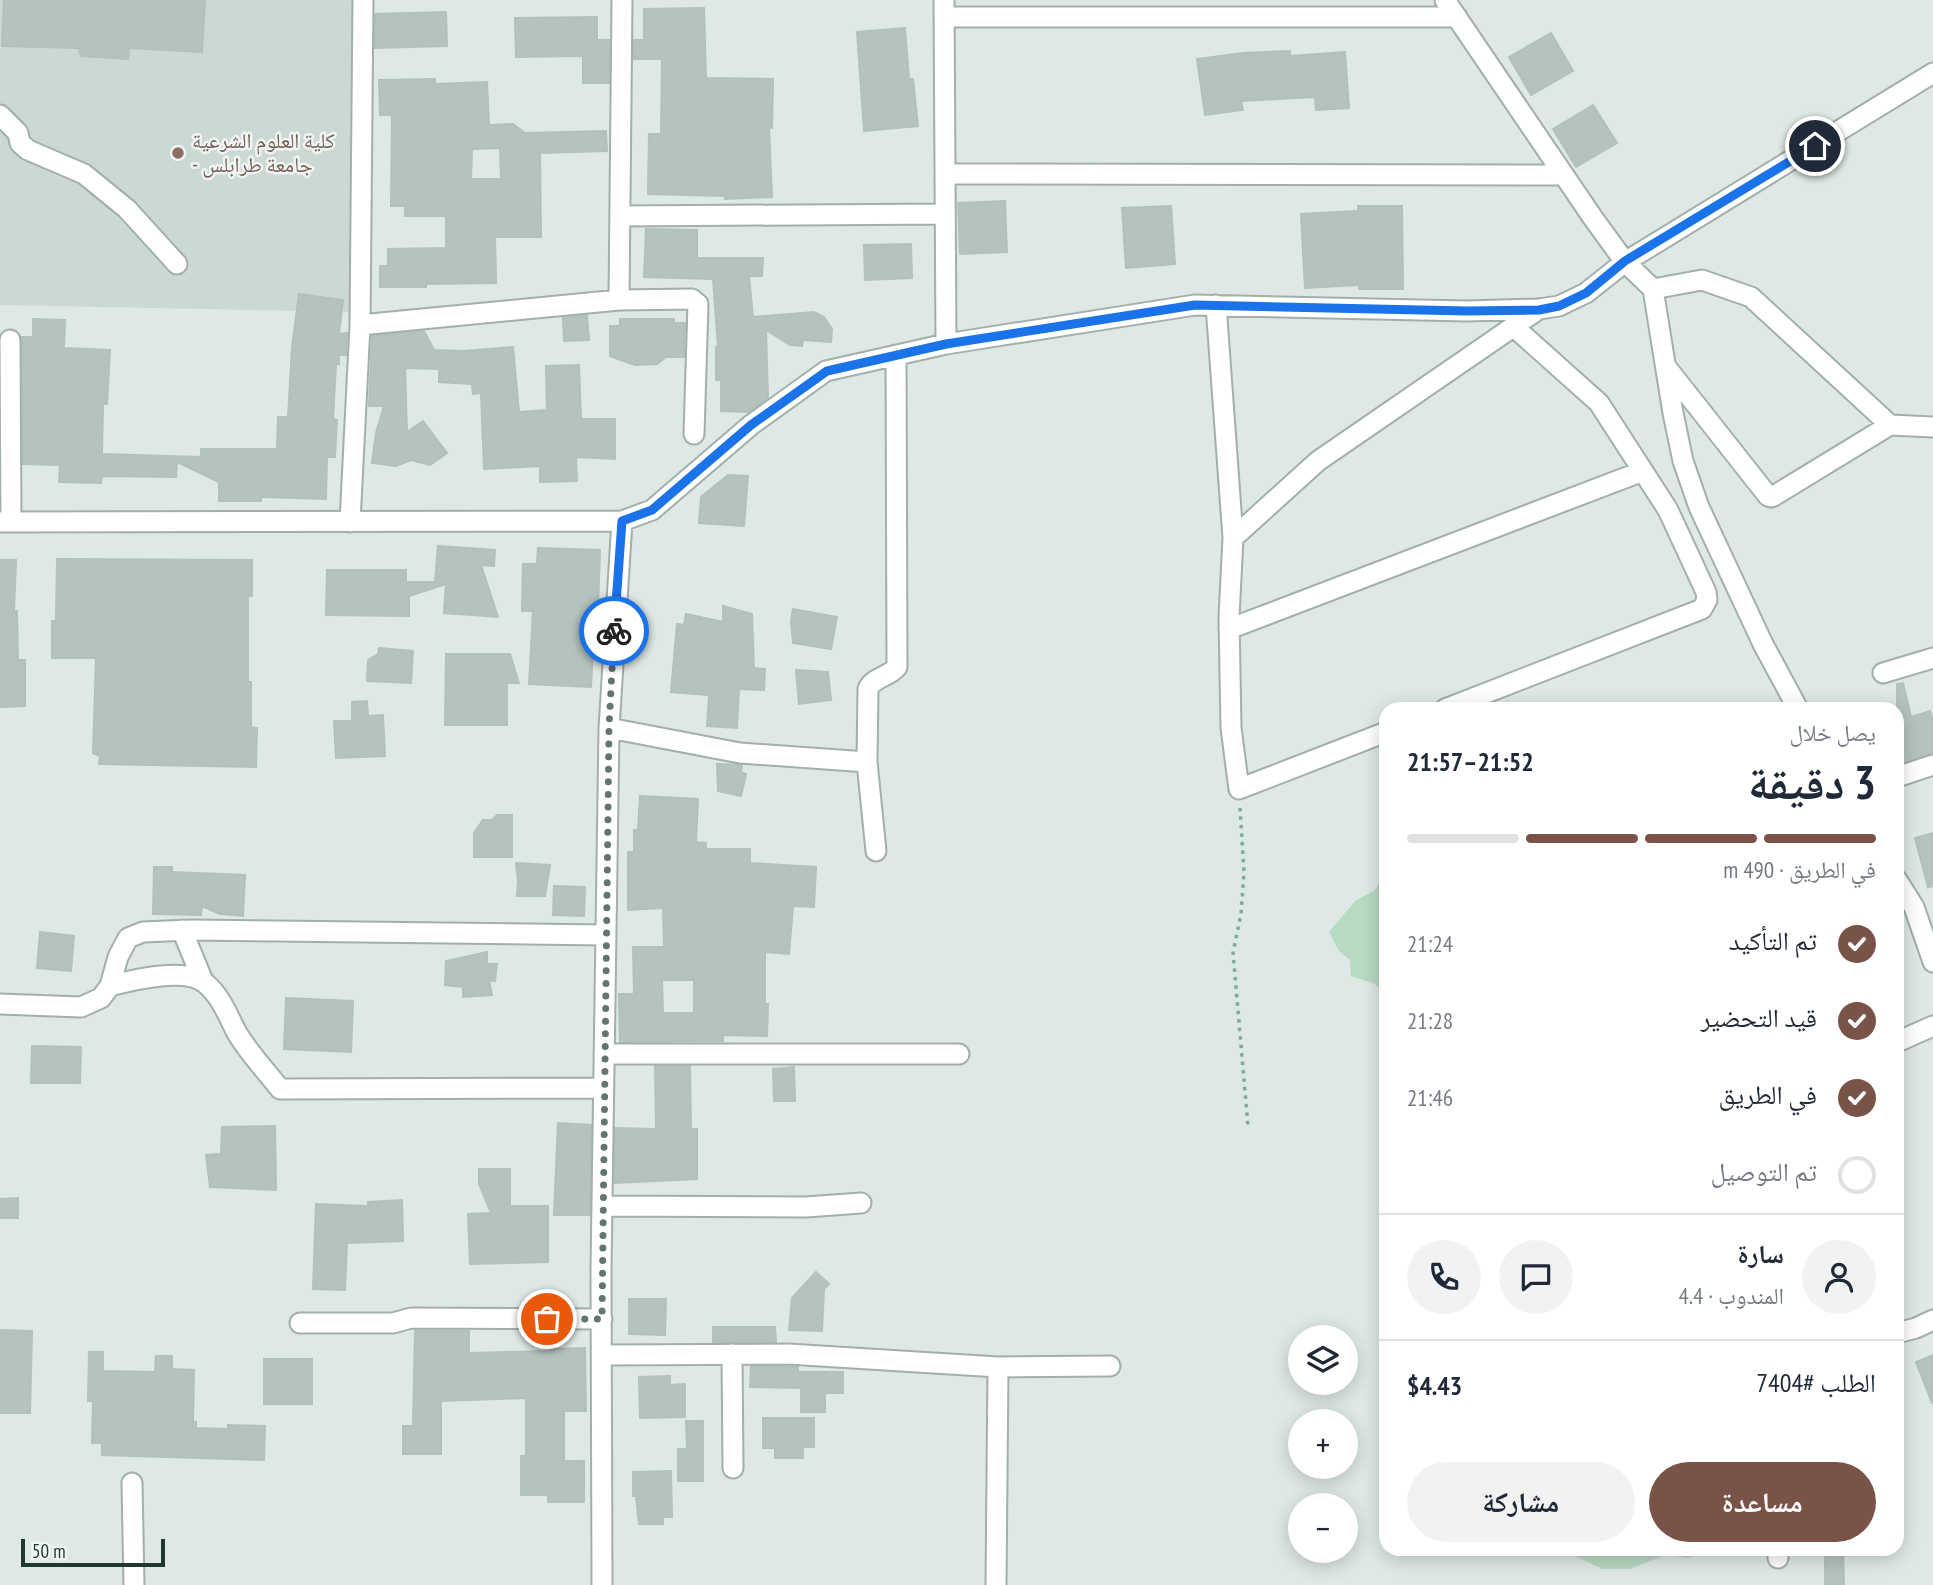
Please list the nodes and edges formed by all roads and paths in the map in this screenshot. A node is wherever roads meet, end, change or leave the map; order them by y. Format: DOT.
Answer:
graph roads {
  1 [pos="363,0"];
  2 [pos="622,0"];
  3 [pos="1445,0"];
  4 [pos="944,9"];
  5 [pos="1457,18"];
  6 [pos="1933,73"];
  7 [pos="0,115"];
  8 [pos="945,174"];
  9 [pos="1564,175"];
  10 [pos="945,214"];
  11 [pos="620,216"];
  12 [pos="1625,261"];
  13 [pos="177,264"];
  14 [pos="1653,289"];
  15 [pos="619,300"];
  16 [pos="1216,305"];
  17 [pos="1539,310"];
  18 [pos="360,325"];
  19 [pos="1514,327"];
  20 [pos="9,340"];
  21 [pos="946,344"];
  22 [pos="896,355"];
  23 [pos="1666,367"];
  24 [pos="1891,425"];
  25 [pos="1933,429"];
  26 [pos="694,434"];
  27 [pos="1643,471"];
  28 [pos="622,521"];
  29 [pos="5,522"];
  30 [pos="350,522"];
  31 [pos="1233,538"];
  32 [pos="1229,629"];
  33 [pos="1933,657"];
  34 [pos="1883,673"];
  35 [pos="1463,702"];
  36 [pos="1794,702"];
  37 [pos="609,728"];
  38 [pos="1379,735"];
  39 [pos="867,762"];
  40 [pos="1933,765"];
  41 [pos="1904,775"];
  42 [pos="1239,789"];
  43 [pos="876,851"];
  44 [pos="1904,891"];
  45 [pos="182,930"];
  46 [pos="606,935"];
  47 [pos="1933,962"];
  48 [pos="203,981"];
  49 [pos="110,986"];
  50 [pos="0,1004"];
  51 [pos="1933,1026"];
  52 [pos="1904,1039"];
  53 [pos="604,1054"];
  54 [pos="959,1054"];
  55 [pos="603,1088"];
  56 [pos="1248,1126"];
  57 [pos="861,1203"];
  58 [pos="602,1206"];
  59 [pos="602,1319"];
  60 [pos="1933,1320"];
  61 [pos="300,1323"];
  62 [pos="1904,1332"];
  63 [pos="732,1354"];
  64 [pos="602,1355"];
  65 [pos="1111,1366"];
  66 [pos="998,1367"];
  67 [pos="733,1468"];
  68 [pos="132,1483"];
  69 [pos="134,1585"];
  70 [pos="602,1585"];
  71 [pos="996,1585"];
  1 -- 18 [label="street"];
  2 -- 11 [label="street"];
  3 -- 5 [label="street"];
  4 -- 5 [label="street"];
  4 -- 8 [label="street"];
  5 -- 9 [label="street"];
  6 -- 12 [label="street"];
  7 -- 13 [label="street"];
  8 -- 9 [label="street"];
  8 -- 10 [label="street"];
  9 -- 12 [label="street"];
  10 -- 11 [label="street"];
  10 -- 21 [label="street"];
  11 -- 15 [label="street"];
  12 -- 14 [label="street"];
  12 -- 17 [label="street"];
  14 -- 23 [label="street"];
  14 -- 24 [label="street"];
  15 -- 18 [label="street"];
  15 -- 26 [label="street"];
  16 -- 17 [label="street"];
  16 -- 21 [label="street"];
  16 -- 31 [label="street"];
  17 -- 19 [label="street"];
  18 -- 30 [label="street"];
  19 -- 27 [label="street"];
  19 -- 31 [label="street"];
  20 -- 29 [label="street"];
  21 -- 22 [label="street"];
  22 -- 28 [label="street"];
  22 -- 39 [label="street"];
  23 -- 24 [label="street"];
  23 -- 36 [label="street"];
  24 -- 25 [label="street"];
  27 -- 32 [label="street"];
  27 -- 35 [label="street"];
  28 -- 30 [label="street"];
  28 -- 37 [label="street"];
  29 -- 30 [label="street"];
  31 -- 32 [label="street"];
  32 -- 42 [label="street"];
  33 -- 34 [label="street"];
  37 -- 39 [label="street"];
  37 -- 46 [label="street"];
  38 -- 42 [label="street"];
  39 -- 43 [label="street"];
  40 -- 41 [label="street"];
  42 -- 56 [label="path"];
  44 -- 47 [label="street"];
  45 -- 46 [label="street"];
  45 -- 48 [label="street"];
  45 -- 49 [label="street"];
  46 -- 53 [label="street"];
  48 -- 49 [label="street"];
  48 -- 55 [label="street"];
  49 -- 50 [label="street"];
  51 -- 52 [label="street"];
  53 -- 54 [label="street"];
  53 -- 55 [label="street"];
  55 -- 58 [label="street"];
  57 -- 58 [label="street"];
  58 -- 59 [label="street"];
  59 -- 61 [label="street"];
  59 -- 64 [label="street"];
  60 -- 62 [label="street"];
  63 -- 64 [label="street"];
  63 -- 66 [label="street"];
  63 -- 67 [label="street"];
  64 -- 70 [label="street"];
  65 -- 66 [label="street"];
  66 -- 71 [label="street"];
  68 -- 69 [label="street"];
}
